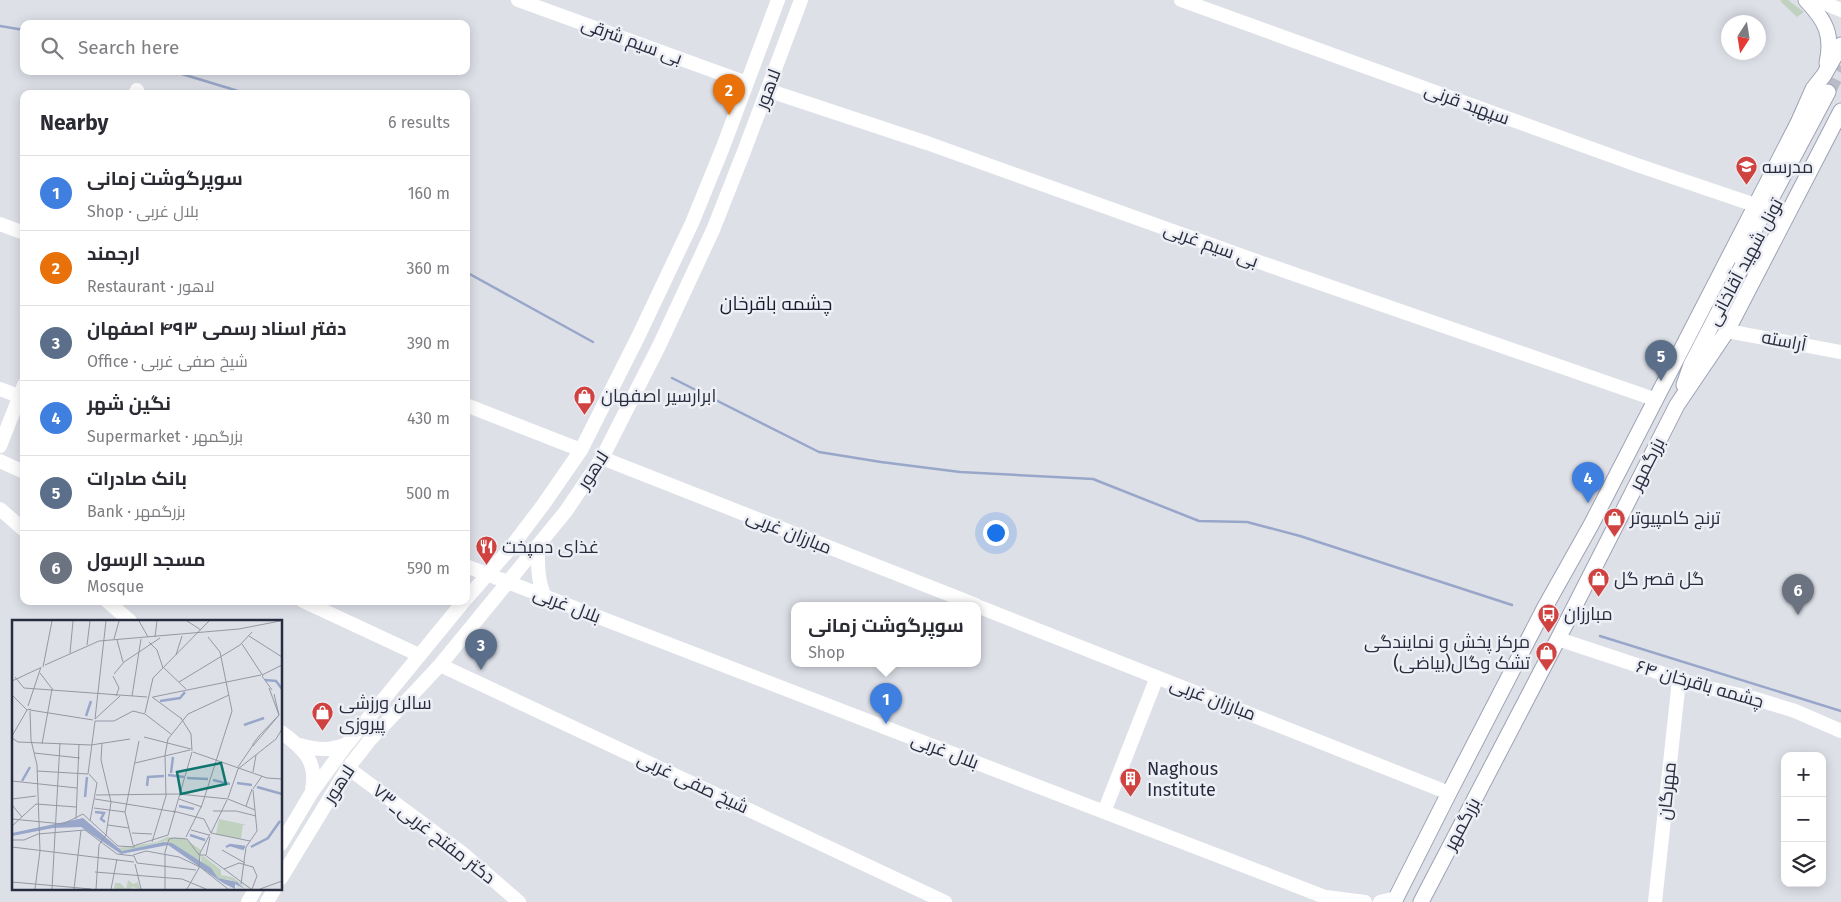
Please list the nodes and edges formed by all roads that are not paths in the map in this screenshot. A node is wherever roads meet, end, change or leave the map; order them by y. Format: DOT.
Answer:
graph roads {
  1 [pos="518,0"];
  2 [pos="778,0"];
  3 [pos="801,0"];
  4 [pos="1180,0"];
  5 [pos="1806,0"];
  6 [pos="1818,0"];
  7 [pos="1841,10"];
  8 [pos="770,21"];
  9 [pos="1841,45"];
  10 [pos="782,50"];
  11 [pos="1824,75"];
  12 [pos="747,84"];
  13 [pos="767,90"];
  14 [pos="1828,92"];
  15 [pos="1841,111"];
  16 [pos="723,147"];
  17 [pos="743,154"];
  18 [pos="1755,205"];
  19 [pos="0,224"];
  20 [pos="20,232"];
  21 [pos="1726,331"];
  22 [pos="1839,352"];
  23 [pos="615,383"];
  24 [pos="0,389"];
  25 [pos="636,392"];
  26 [pos="20,393"];
  27 [pos="20,398"];
  28 [pos="1654,399"];
  29 [pos="1677,406"];
  30 [pos="470,407"];
  31 [pos="0,446"];
  32 [pos="581,450"];
  33 [pos="602,458"];
  34 [pos="0,461"];
  35 [pos="20,470"];
  36 [pos="0,508"];
  37 [pos="20,526"];
  38 [pos="538,545"];
  39 [pos="470,568"];
  40 [pos="487,574"];
  41 [pos="508,582"];
  42 [pos="470,594"];
  43 [pos="545,597"];
  44 [pos="966,602"];
  45 [pos="112,605"];
  46 [pos="312,605"];
  47 [pos="461,605"];
  48 [pos="981,608"];
  49 [pos="129,620"];
  50 [pos="1558,639"];
  51 [pos="419,655"];
  52 [pos="440,665"];
  53 [pos="1157,677"];
  54 [pos="1679,680"];
  55 [pos="1841,730"];
  56 [pos="282,733"];
  57 [pos="347,744"];
  58 [pos="300,745"];
  59 [pos="348,768"];
  60 [pos="312,792"];
  61 [pos="1449,793"];
  62 [pos="1104,812"];
  63 [pos="282,842"];
  64 [pos="282,876"];
  65 [pos="255,890"];
  66 [pos="274,890"];
  67 [pos="1329,900"];
  68 [pos="1395,900"];
  69 [pos="248,902"];
  70 [pos="266,902"];
  71 [pos="519,902"];
  72 [pos="945,902"];
  73 [pos="1365,902"];
  74 [pos="1380,902"];
  75 [pos="1420,902"];
  76 [pos="1654,902"];
  1 -- 12 [label="street, بی سیم شرقی"];
  2 -- 8 [label="street, لاهور"];
  3 -- 10 [label="street, لاهور"];
  4 -- 18 [label="street, سپهبد قرنی"];
  5 -- 11 [label="main road"];
  6 -- 7 [label="street"];
  8 -- 10 [label="street"];
  8 -- 12 [label="street, لاهور"];
  9 -- 11 [label="main road, بزرگمهر"];
  10 -- 13 [label="street, لاهور"];
  11 -- 14 [label="main road, بزرگمهر"];
  12 -- 16 [label="street, لاهور"];
  13 -- 17 [label="street, لاهور"];
  13 -- 28 [label="street, بی سیم غربی"];
  14 -- 18 [label="main road, بزرگمهر"];
  14 -- 28 [label="main road, بزرگمهر"];
  14 -- 29 [label="main road, تونل شهید آقاخانی"];
  15 -- 21 [label="main road, بزرگمهر"];
  16 -- 17 [label="street"];
  16 -- 23 [label="street, لاهور"];
  17 -- 25 [label="street, لاهور"];
  18 -- 28 [label="main road, بزرگمهر"];
  19 -- 20 [label="street"];
  21 -- 22 [label="street, آراسته"];
  21 -- 29 [label="main road, بزرگمهر"];
  23 -- 25 [label="street"];
  23 -- 32 [label="street, لاهور"];
  24 -- 26 [label="street"];
  25 -- 33 [label="street, لاهور"];
  27 -- 31 [label="street"];
  28 -- 61 [label="main road, بزرگمهر"];
  29 -- 50 [label="main road, بزرگمهر"];
  30 -- 32 [label="street"];
  32 -- 40 [label="street, لاهور"];
  33 -- 38 [label="street, لاهور"];
  33 -- 44 [label="street, مبارزان غربی"];
  34 -- 35 [label="street"];
  36 -- 37 [label="street"];
  38 -- 41 [label="street, لاهور"];
  38 -- 43 [label="street"];
  39 -- 40 [label="street, بلال غربی"];
  40 -- 41 [label="street, بلال غربی"];
  40 -- 42 [label="street, لاهور"];
  41 -- 43 [label="street, بلال غربی"];
  41 -- 52 [label="street, لاهور"];
  43 -- 62 [label="street, بلال غربی"];
  45 -- 49 [label="street"];
  46 -- 51 [label="street"];
  47 -- 51 [label="street, لاهور"];
  48 -- 53 [label="street, مبارزان غربی"];
  50 -- 54 [label="street, چشمه باقرخان ۶۴"];
  50 -- 75 [label="main road, بزرگمهر"];
  51 -- 57 [label="street, لاهور"];
  52 -- 59 [label="street, لاهور"];
  52 -- 72 [label="street, شیخ صفی غربی"];
  53 -- 61 [label="street, مبارزان غربی"];
  53 -- 62 [label="street"];
  54 -- 55 [label="street, چشمه باقرخان ۶۴"];
  54 -- 76 [label="street, مهرگان"];
  56 -- 58 [label="street"];
  57 -- 58 [label="street"];
  57 -- 60 [label="street, لاهور"];
  58 -- 60 [label="street"];
  59 -- 64 [label="street, لاهور"];
  59 -- 71 [label="street, ۷۳_دکتر مفتح غربی"];
  60 -- 63 [label="street, لاهور"];
  61 -- 68 [label="main road, بزرگمهر"];
  62 -- 67 [label="street, بلال غربی"];
  65 -- 69 [label="street"];
  66 -- 70 [label="street"];
  67 -- 73 [label="street, بلال غربی"];
  68 -- 74 [label="street"];
}
